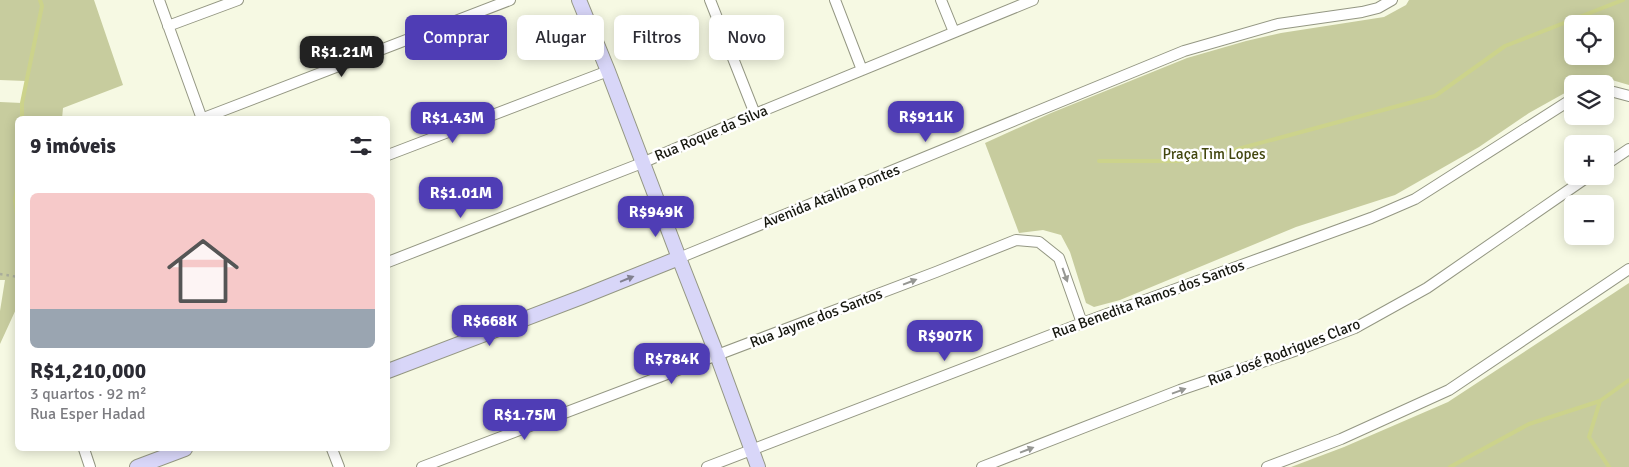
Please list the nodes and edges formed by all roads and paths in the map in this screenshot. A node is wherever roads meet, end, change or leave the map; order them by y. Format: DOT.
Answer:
graph roads {
  1 [pos="159,0"];
  2 [pos="238,0"];
  3 [pos="510,0"];
  4 [pos="579,0"];
  5 [pos="710,0"];
  6 [pos="835,0"];
  7 [pos="941,0"];
  8 [pos="1033,0"];
  9 [pos="1392,0"];
  10 [pos="168,26"];
  11 [pos="954,32"];
  12 [pos="862,70"];
  13 [pos="608,71"];
  14 [pos="1614,92"];
  15 [pos="1629,96"];
  16 [pos="1564,104"];
  17 [pos="755,114"];
  18 [pos="201,116"];
  19 [pos="210,116"];
  20 [pos="1629,149"];
  21 [pos="390,154"];
  22 [pos="1614,160"];
  23 [pos="642,163"];
  24 [pos="1576,185"];
  25 [pos="678,258"];
  26 [pos="390,261"];
  27 [pos="1629,269"];
  28 [pos="0,274"];
  29 [pos="15,276"];
  30 [pos="1082,323"];
  31 [pos="717,355"];
  32 [pos="390,370"];
  33 [pos="752,450"];
  34 [pos="85,451"];
  35 [pos="180,451"];
  36 [pos="333,451"];
  37 [pos="90,467"];
  38 [pos="137,467"];
  39 [pos="339,467"];
  40 [pos="422,467"];
  41 [pos="707,467"];
  42 [pos="758,467"];
  43 [pos="982,467"];
  44 [pos="1267,467"];
  1 -- 10 [label="street"];
  2 -- 10 [label="street"];
  3 -- 19 [label="street"];
  4 -- 13 [label="street"];
  5 -- 17 [label="street"];
  6 -- 12 [label="street"];
  7 -- 11 [label="street"];
  8 -- 11 [label="street, Rua Roque da Silva"];
  9 -- 25 [label="street, Avenida Ataliba Pontes"];
  10 -- 18 [label="street"];
  11 -- 12 [label="street, Rua Roque da Silva"];
  12 -- 17 [label="street, Rua Roque da Silva"];
  13 -- 21 [label="street"];
  13 -- 23 [label="street"];
  14 -- 15 [label="street"];
  16 -- 30 [label="street, Rua Benedita Ramos dos Santos"];
  17 -- 23 [label="street, Rua Roque da Silva"];
  20 -- 22 [label="street"];
  23 -- 25 [label="street"];
  23 -- 26 [label="street, Rua Roque da Silva"];
  43 -- 24 [label="street, Rua José Rodrigues Claro, one-way"];
  25 -- 31 [label="street"];
  32 -- 25 [label="street, Avenida Ataliba Pontes, one-way"];
  27 -- 44 [label="street"];
  28 -- 29 [label="path"];
  31 -- 30 [label="street, Rua Jayme dos Santos, one-way"];
  30 -- 33 [label="street, Rua Benedita Ramos dos Santos"];
  31 -- 33 [label="street"];
  31 -- 40 [label="street, Rua Jayme dos Santos"];
  33 -- 41 [label="street, Rua Benedita Ramos dos Santos"];
  33 -- 42 [label="street"];
  34 -- 37 [label="street"];
  35 -- 38 [label="street"];
  36 -- 39 [label="street"];
}
